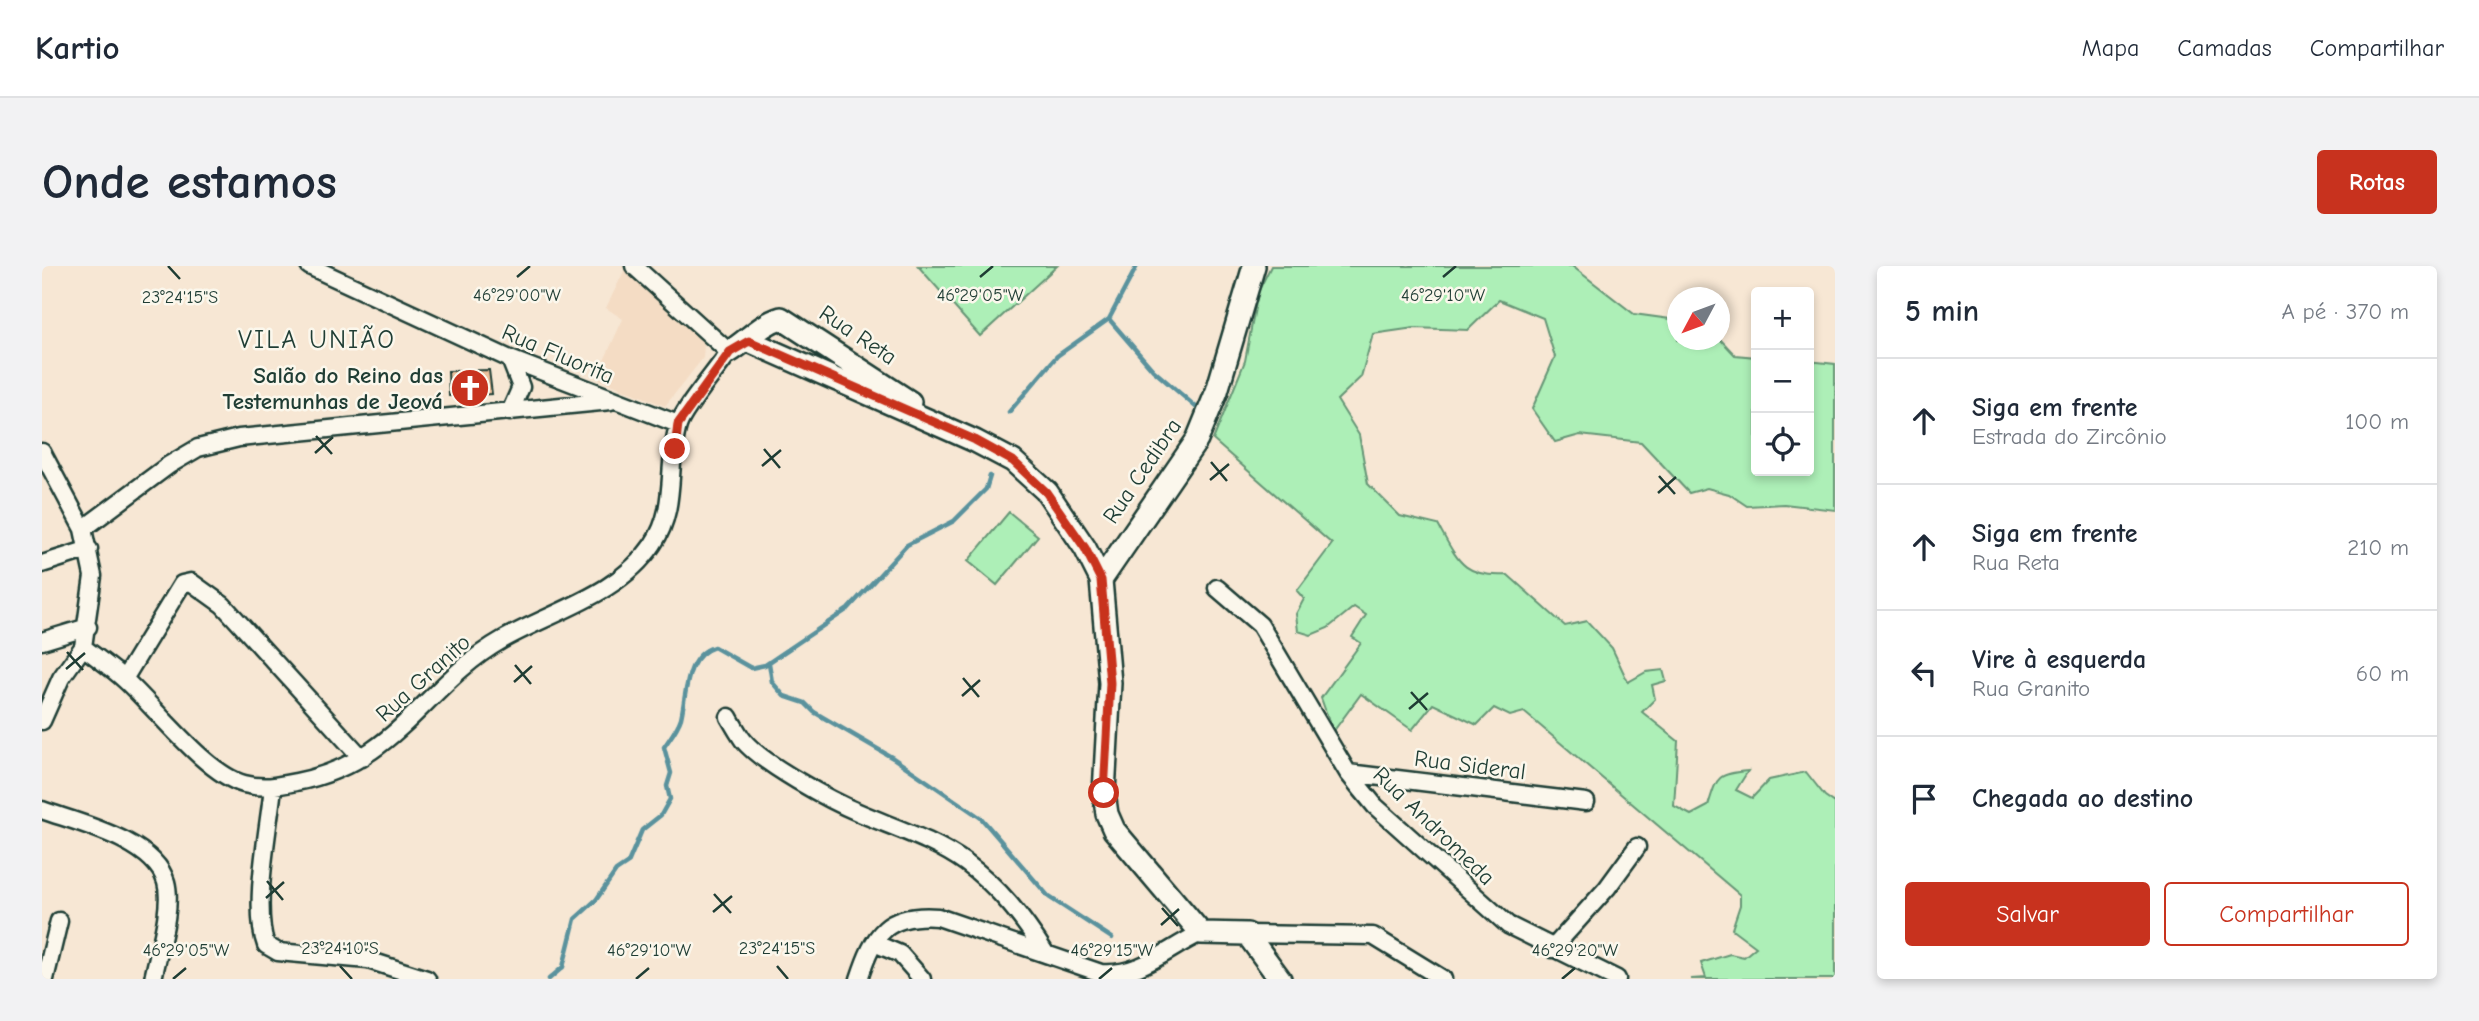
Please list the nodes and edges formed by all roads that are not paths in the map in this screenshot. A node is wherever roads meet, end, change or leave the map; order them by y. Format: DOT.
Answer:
graph roads {
  1 [pos="309,266"];
  2 [pos="634,266"];
  3 [pos="1254,266"];
  4 [pos="749,341"];
  5 [pos="730,352"];
  6 [pos="510,359"];
  7 [pos="611,401"];
  8 [pos="510,412"];
  9 [pos="936,422"];
  10 [pos="678,424"];
  11 [pos="42,452"];
  12 [pos="83,529"];
  13 [pos="89,549"];
  14 [pos="42,564"];
  15 [pos="1101,580"];
  16 [pos="1216,588"];
  17 [pos="88,627"];
  18 [pos="42,641"];
  19 [pos="83,647"];
  20 [pos="124,679"];
  21 [pos="729,717"];
  22 [pos="42,721"];
  23 [pos="362,758"];
  24 [pos="1348,773"];
  25 [pos="273,787"];
  26 [pos="1586,802"];
  27 [pos="42,810"];
  28 [pos="1637,847"];
  29 [pos="59,921"];
  30 [pos="1201,933"];
  31 [pos="1247,934"];
  32 [pos="874,943"];
  33 [pos="1552,949"];
  34 [pos="1046,954"];
  35 [pos="1137,975"];
  36 [pos="45,979"];
  37 [pos="153,979"];
  38 [pos="427,979"];
  39 [pos="859,979"];
  40 [pos="922,979"];
  41 [pos="1280,979"];
  42 [pos="1443,979"];
  43 [pos="1616,979"];
  1 -- 6 [label="street, Rua Fluorita"];
  2 -- 5 [label="street"];
  3 -- 15 [label="street, Rua Cedibra"];
  4 -- 5 [label="street, Rua Reta"];
  4 -- 9 [label="street, Rua Reta"];
  4 -- 9 [label="street, Rua Reta"];
  5 -- 10 [label="street, Rua Granito"];
  6 -- 7 [label="street, Rua Fluorita"];
  6 -- 8 [label="street"];
  7 -- 8 [label="street"];
  7 -- 10 [label="street, Rua Fluorita"];
  8 -- 12 [label="street"];
  9 -- 15 [label="street, Rua Reta"];
  10 -- 23 [label="street, Rua Granito"];
  11 -- 12 [label="street"];
  12 -- 13 [label="street"];
  13 -- 14 [label="street"];
  13 -- 17 [label="street"];
  15 -- 30 [label="street"];
  16 -- 24 [label="street, Rua Andromeda"];
  17 -- 18 [label="street"];
  17 -- 19 [label="street"];
  19 -- 20 [label="street, Rua Granito"];
  19 -- 22 [label="street"];
  20 -- 23 [label="street"];
  20 -- 25 [label="street, Rua Granito"];
  21 -- 34 [label="street"];
  23 -- 25 [label="street, Rua Granito"];
  24 -- 26 [label="street, Rua Sideral"];
  24 -- 33 [label="street, Rua Andromeda"];
  25 -- 38 [label="street"];
  27 -- 37 [label="street"];
  28 -- 33 [label="street"];
  29 -- 36 [label="street"];
  30 -- 31 [label="street"];
  30 -- 35 [label="street"];
  31 -- 41 [label="street"];
  31 -- 42 [label="street"];
  32 -- 34 [label="street"];
  32 -- 39 [label="street"];
  32 -- 40 [label="street"];
  33 -- 43 [label="street, Rua Andromeda"];
  34 -- 35 [label="street"];
}
